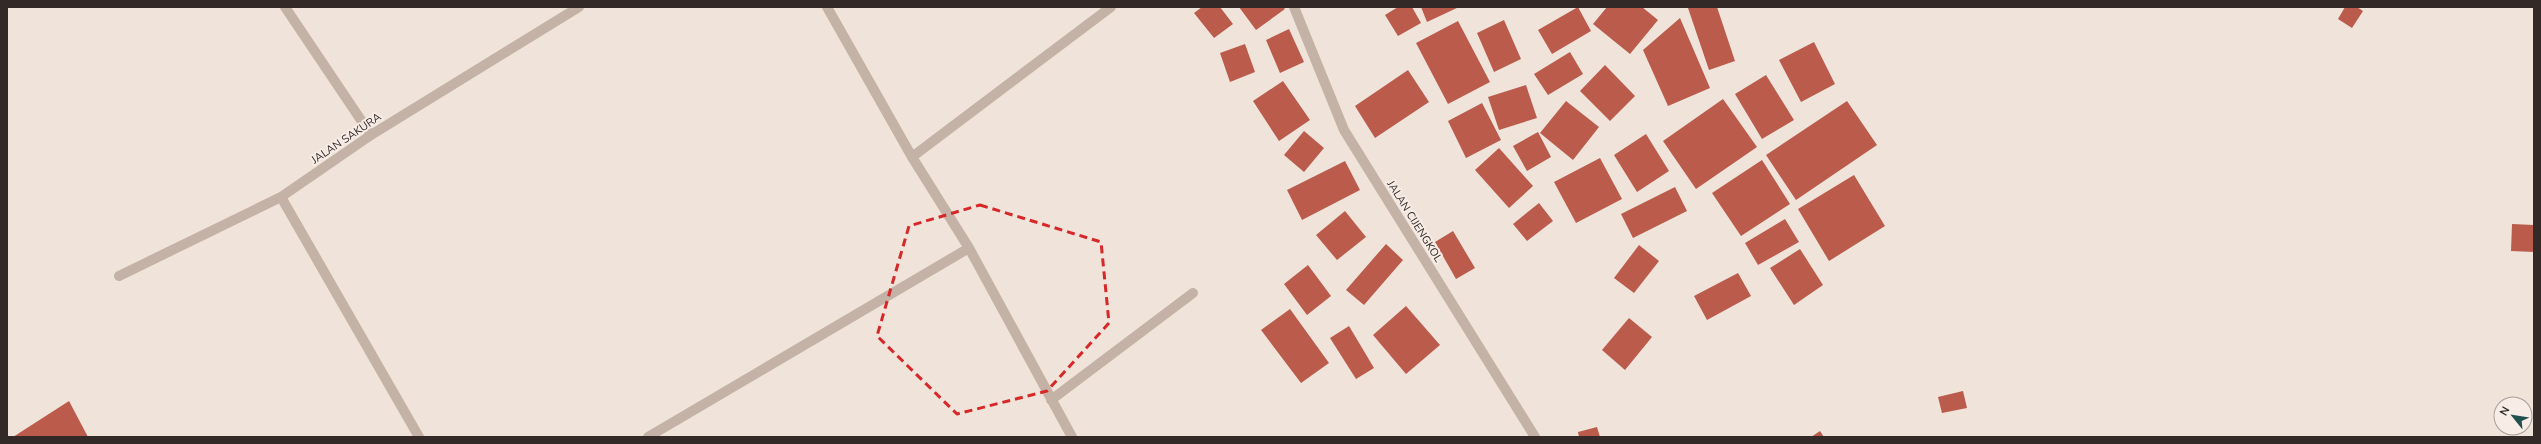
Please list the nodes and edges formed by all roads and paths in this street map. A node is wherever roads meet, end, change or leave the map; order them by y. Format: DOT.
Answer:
graph roads {
  1 [pos="285,7"];
  2 [pos="579,7"];
  3 [pos="827,7"];
  4 [pos="1111,7"];
  5 [pos="1294,7"];
  6 [pos="370,135"];
  7 [pos="912,157"];
  8 [pos="281,197"];
  9 [pos="969,248"];
  10 [pos="119,276"];
  11 [pos="1193,293"];
  12 [pos="1051,400"];
  13 [pos="419,437"];
  14 [pos="648,437"];
  15 [pos="1072,437"];
  16 [pos="1535,437"];
  1 -- 6 [label="street"];
  2 -- 6 [label="street, JALAN SAKURA"];
  3 -- 7 [label="street"];
  4 -- 7 [label="street"];
  5 -- 16 [label="street, JALAN CIJENGKOL"];
  6 -- 8 [label="street, JALAN SAKURA"];
  7 -- 9 [label="street"];
  8 -- 10 [label="street, JALAN SAKURA"];
  8 -- 13 [label="street"];
  9 -- 12 [label="street"];
  9 -- 14 [label="street"];
  11 -- 12 [label="street"];
  12 -- 15 [label="street"];
}
